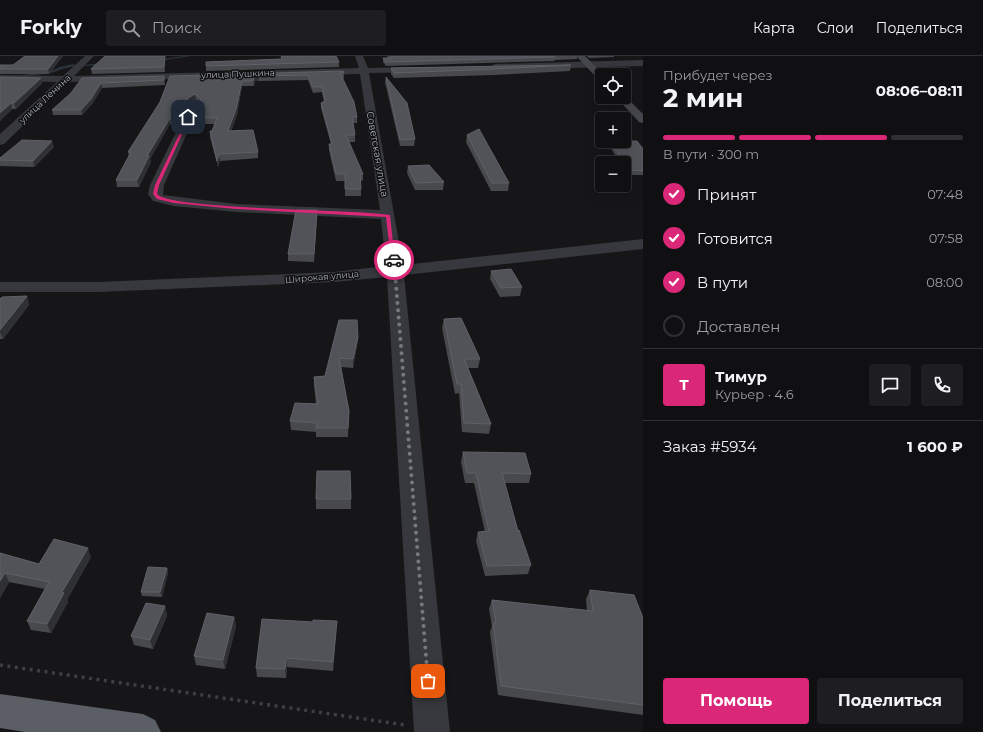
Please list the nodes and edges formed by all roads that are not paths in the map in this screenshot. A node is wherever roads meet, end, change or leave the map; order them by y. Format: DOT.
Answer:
graph roads {
  1 [pos="90,56"];
  2 [pos="580,56"];
  3 [pos="361,63"];
  4 [pos="643,63"];
  5 [pos="588,64"];
  6 [pos="488,67"];
  7 [pos="434,68"];
  8 [pos="595,71"];
  9 [pos="0,78"];
  10 [pos="66,79"];
  11 [pos="195,104"];
  12 [pos="628,104"];
  13 [pos="643,120"];
  14 [pos="0,141"];
  15 [pos="388,216"];
  16 [pos="643,244"];
  17 [pos="395,270"];
  18 [pos="0,287"];
  19 [pos="0,711"];
  20 [pos="432,730"];
  21 [pos="143,732"];
  1 -- 10 [label="street, улица Ленина"];
  2 -- 5 [label="main road"];
  3 -- 7 [label="street, улица Пушкина"];
  3 -- 10 [label="street, улица Пушкина"];
  3 -- 15 [label="street, Советская улица"];
  4 -- 5 [label="street"];
  5 -- 6 [label="street"];
  5 -- 8 [label="main road"];
  9 -- 10 [label="street, улица Пушкина"];
  10 -- 14 [label="street, улица Ленина"];
  11 -- 15 [label="street"];
  12 -- 13 [label="main road"];
  15 -- 17 [label="street, Советская улица"];
  16 -- 17 [label="street, Широкая улица"];
  17 -- 18 [label="street, Широкая улица"];
  17 -- 20 [label="street, Советская улица"];
  19 -- 21 [label="highway"];
}
